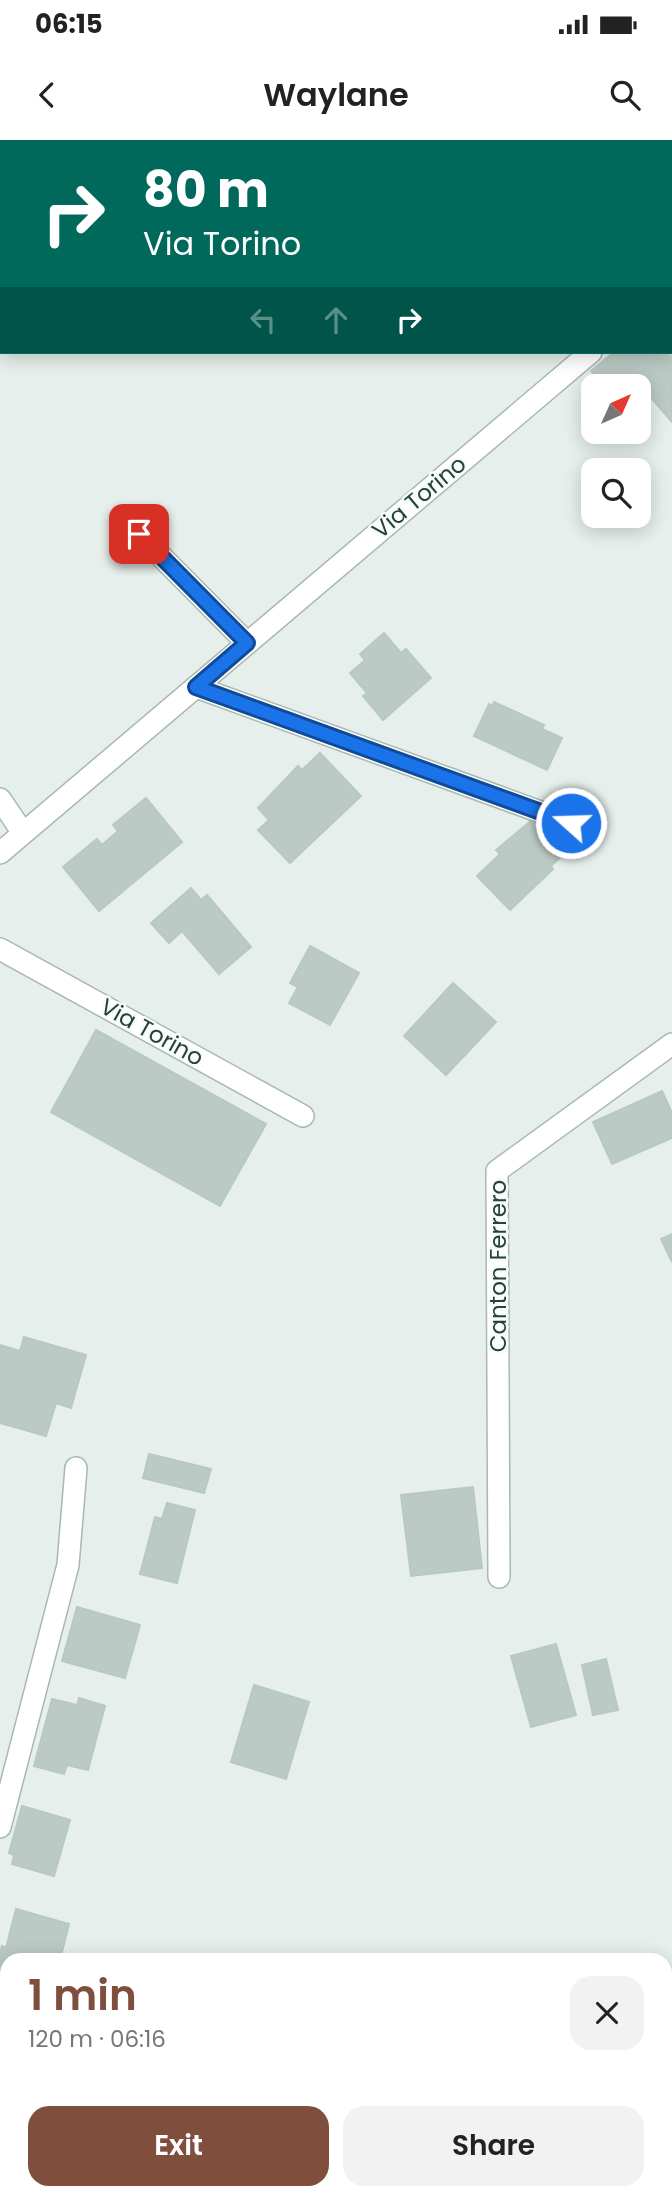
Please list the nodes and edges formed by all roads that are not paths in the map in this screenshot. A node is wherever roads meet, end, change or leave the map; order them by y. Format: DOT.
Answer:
graph roads {
  1 [pos="589,354"];
  2 [pos="139,534"];
  3 [pos="247,643"];
  4 [pos="196,687"];
  5 [pos="0,799"];
  6 [pos="571,823"];
  7 [pos="23,833"];
  8 [pos="0,853"];
  9 [pos="0,948"];
  10 [pos="672,1044"];
  11 [pos="303,1116"];
  12 [pos="76,1468"];
  13 [pos="499,1577"];
  14 [pos="0,1827"];
  1 -- 3 [label="street, Via Torino"];
  2 -- 3 [label="street"];
  3 -- 4 [label="street, Via Torino"];
  4 -- 6 [label="street"];
  4 -- 7 [label="street, Via Torino"];
  5 -- 7 [label="street"];
  7 -- 8 [label="street, Via Torino"];
  9 -- 11 [label="street, Via Torino"];
  10 -- 13 [label="street, Canton Ferrero"];
  12 -- 14 [label="street"];
}
